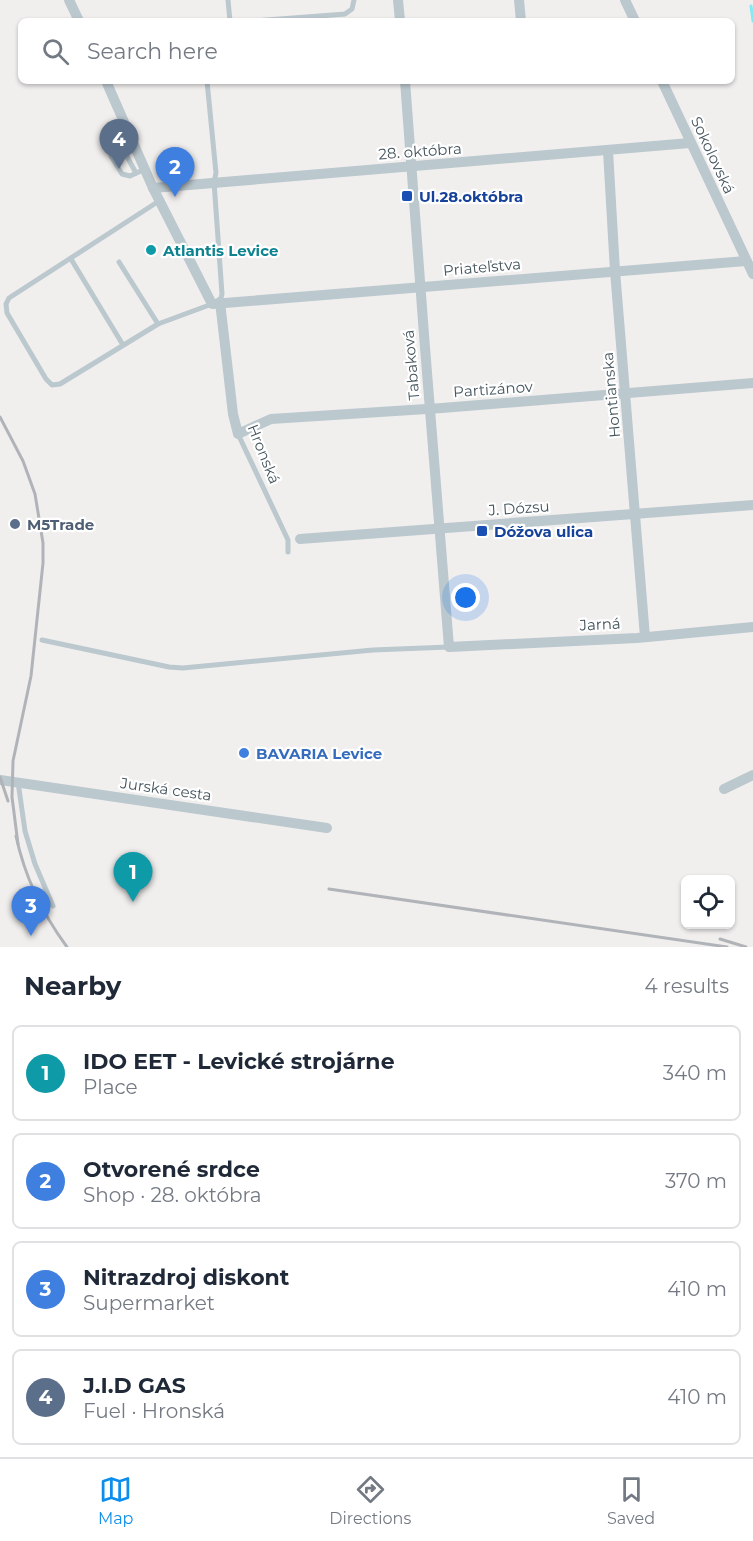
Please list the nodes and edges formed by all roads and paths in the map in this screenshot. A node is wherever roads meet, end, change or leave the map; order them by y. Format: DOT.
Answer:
graph roads {
  1 [pos="69,0"];
  2 [pos="228,0"];
  3 [pos="354,0"];
  4 [pos="398,0"];
  5 [pos="519,0"];
  6 [pos="625,0"];
  7 [pos="78,18"];
  8 [pos="230,18"];
  9 [pos="293,18"];
  10 [pos="400,18"];
  11 [pos="521,18"];
  12 [pos="634,18"];
  13 [pos="107,84"];
  14 [pos="207,84"];
  15 [pos="405,84"];
  16 [pos="663,84"];
  17 [pos="131,137"];
  18 [pos="690,143"];
  19 [pos="120,144"];
  20 [pos="608,151"];
  21 [pos="411,166"];
  22 [pos="140,171"];
  23 [pos="214,182"];
  24 [pos="153,188"];
  25 [pos="159,201"];
  26 [pos="72,259"];
  27 [pos="746,261"];
  28 [pos="119,262"];
  29 [pos="615,271"];
  30 [pos="753,274"];
  31 [pos="419,287"];
  32 [pos="216,303"];
  33 [pos="158,324"];
  34 [pos="123,345"];
  35 [pos="753,383"];
  36 [pos="626,394"];
  37 [pos="429,409"];
  38 [pos="238,434"];
  39 [pos="753,505"];
  40 [pos="634,514"];
  41 [pos="439,529"];
  42 [pos="300,539"];
  43 [pos="288,540"];
  44 [pos="288,552"];
  45 [pos="753,627"];
  46 [pos="645,637"];
  47 [pos="42,640"];
  48 [pos="449,646"];
  49 [pos="753,775"];
  50 [pos="0,780"];
  51 [pos="18,782"];
  52 [pos="724,789"];
  53 [pos="327,828"];
  54 [pos="53,906"];
  1 -- 7 [label="street"];
  2 -- 8 [label="lane"];
  3 -- 9 [label="lane"];
  4 -- 10 [label="street"];
  5 -- 11 [label="street"];
  6 -- 12 [label="street"];
  13 -- 17 [label="street, Hronská"];
  14 -- 23 [label="lane, Hronská"];
  15 -- 21 [label="street, Tabaková"];
  16 -- 18 [label="street, Sokolovská"];
  17 -- 19 [label="lane"];
  17 -- 22 [label="street, Hronská"];
  18 -- 20 [label="street, 28. októbra"];
  18 -- 27 [label="street, Sokolovská"];
  19 -- 22 [label="lane"];
  19 -- 22 [label="lane"];
  20 -- 21 [label="street, 28. októbra"];
  20 -- 29 [label="street, Hontianska"];
  21 -- 23 [label="street, 28. októbra"];
  21 -- 31 [label="street, Tabaková"];
  22 -- 24 [label="street, Hronská"];
  23 -- 24 [label="street, 28. októbra"];
  23 -- 32 [label="lane, Hronská"];
  24 -- 25 [label="street, Hronská"];
  25 -- 26 [label="lane"];
  25 -- 32 [label="street, Hronská"];
  26 -- 34 [label="lane"];
  26 -- 34 [label="lane"];
  27 -- 29 [label="street, Priateľstva"];
  27 -- 30 [label="street, Sokolovská"];
  28 -- 33 [label="lane"];
  29 -- 31 [label="street, Priateľstva"];
  29 -- 36 [label="street, Hontianska"];
  31 -- 32 [label="street, Priateľstva"];
  31 -- 37 [label="street, Tabaková"];
  32 -- 33 [label="lane"];
  32 -- 38 [label="street, Hronská"];
  33 -- 34 [label="lane"];
  35 -- 36 [label="street, Partizánov"];
  36 -- 37 [label="street, Partizánov"];
  36 -- 40 [label="street, Hontianska"];
  37 -- 38 [label="street, Partizánov"];
  37 -- 41 [label="street, Tabaková"];
  38 -- 43 [label="lane, Hronská"];
  39 -- 40 [label="street, J. Dózsu"];
  40 -- 41 [label="street, J. Dózsu"];
  40 -- 46 [label="street, Hontianska"];
  41 -- 42 [label="street, J. Dózsu"];
  41 -- 48 [label="street, Tabaková"];
  42 -- 43 [label="lane, J. Dózsu"];
  43 -- 44 [label="lane"];
  45 -- 46 [label="street, Jarná"];
  46 -- 48 [label="street, Jarná"];
  47 -- 48 [label="lane"];
  49 -- 52 [label="street"];
  50 -- 51 [label="street, Jurská cesta"];
  51 -- 53 [label="street, Jurská cesta"];
  51 -- 54 [label="lane"];
}
